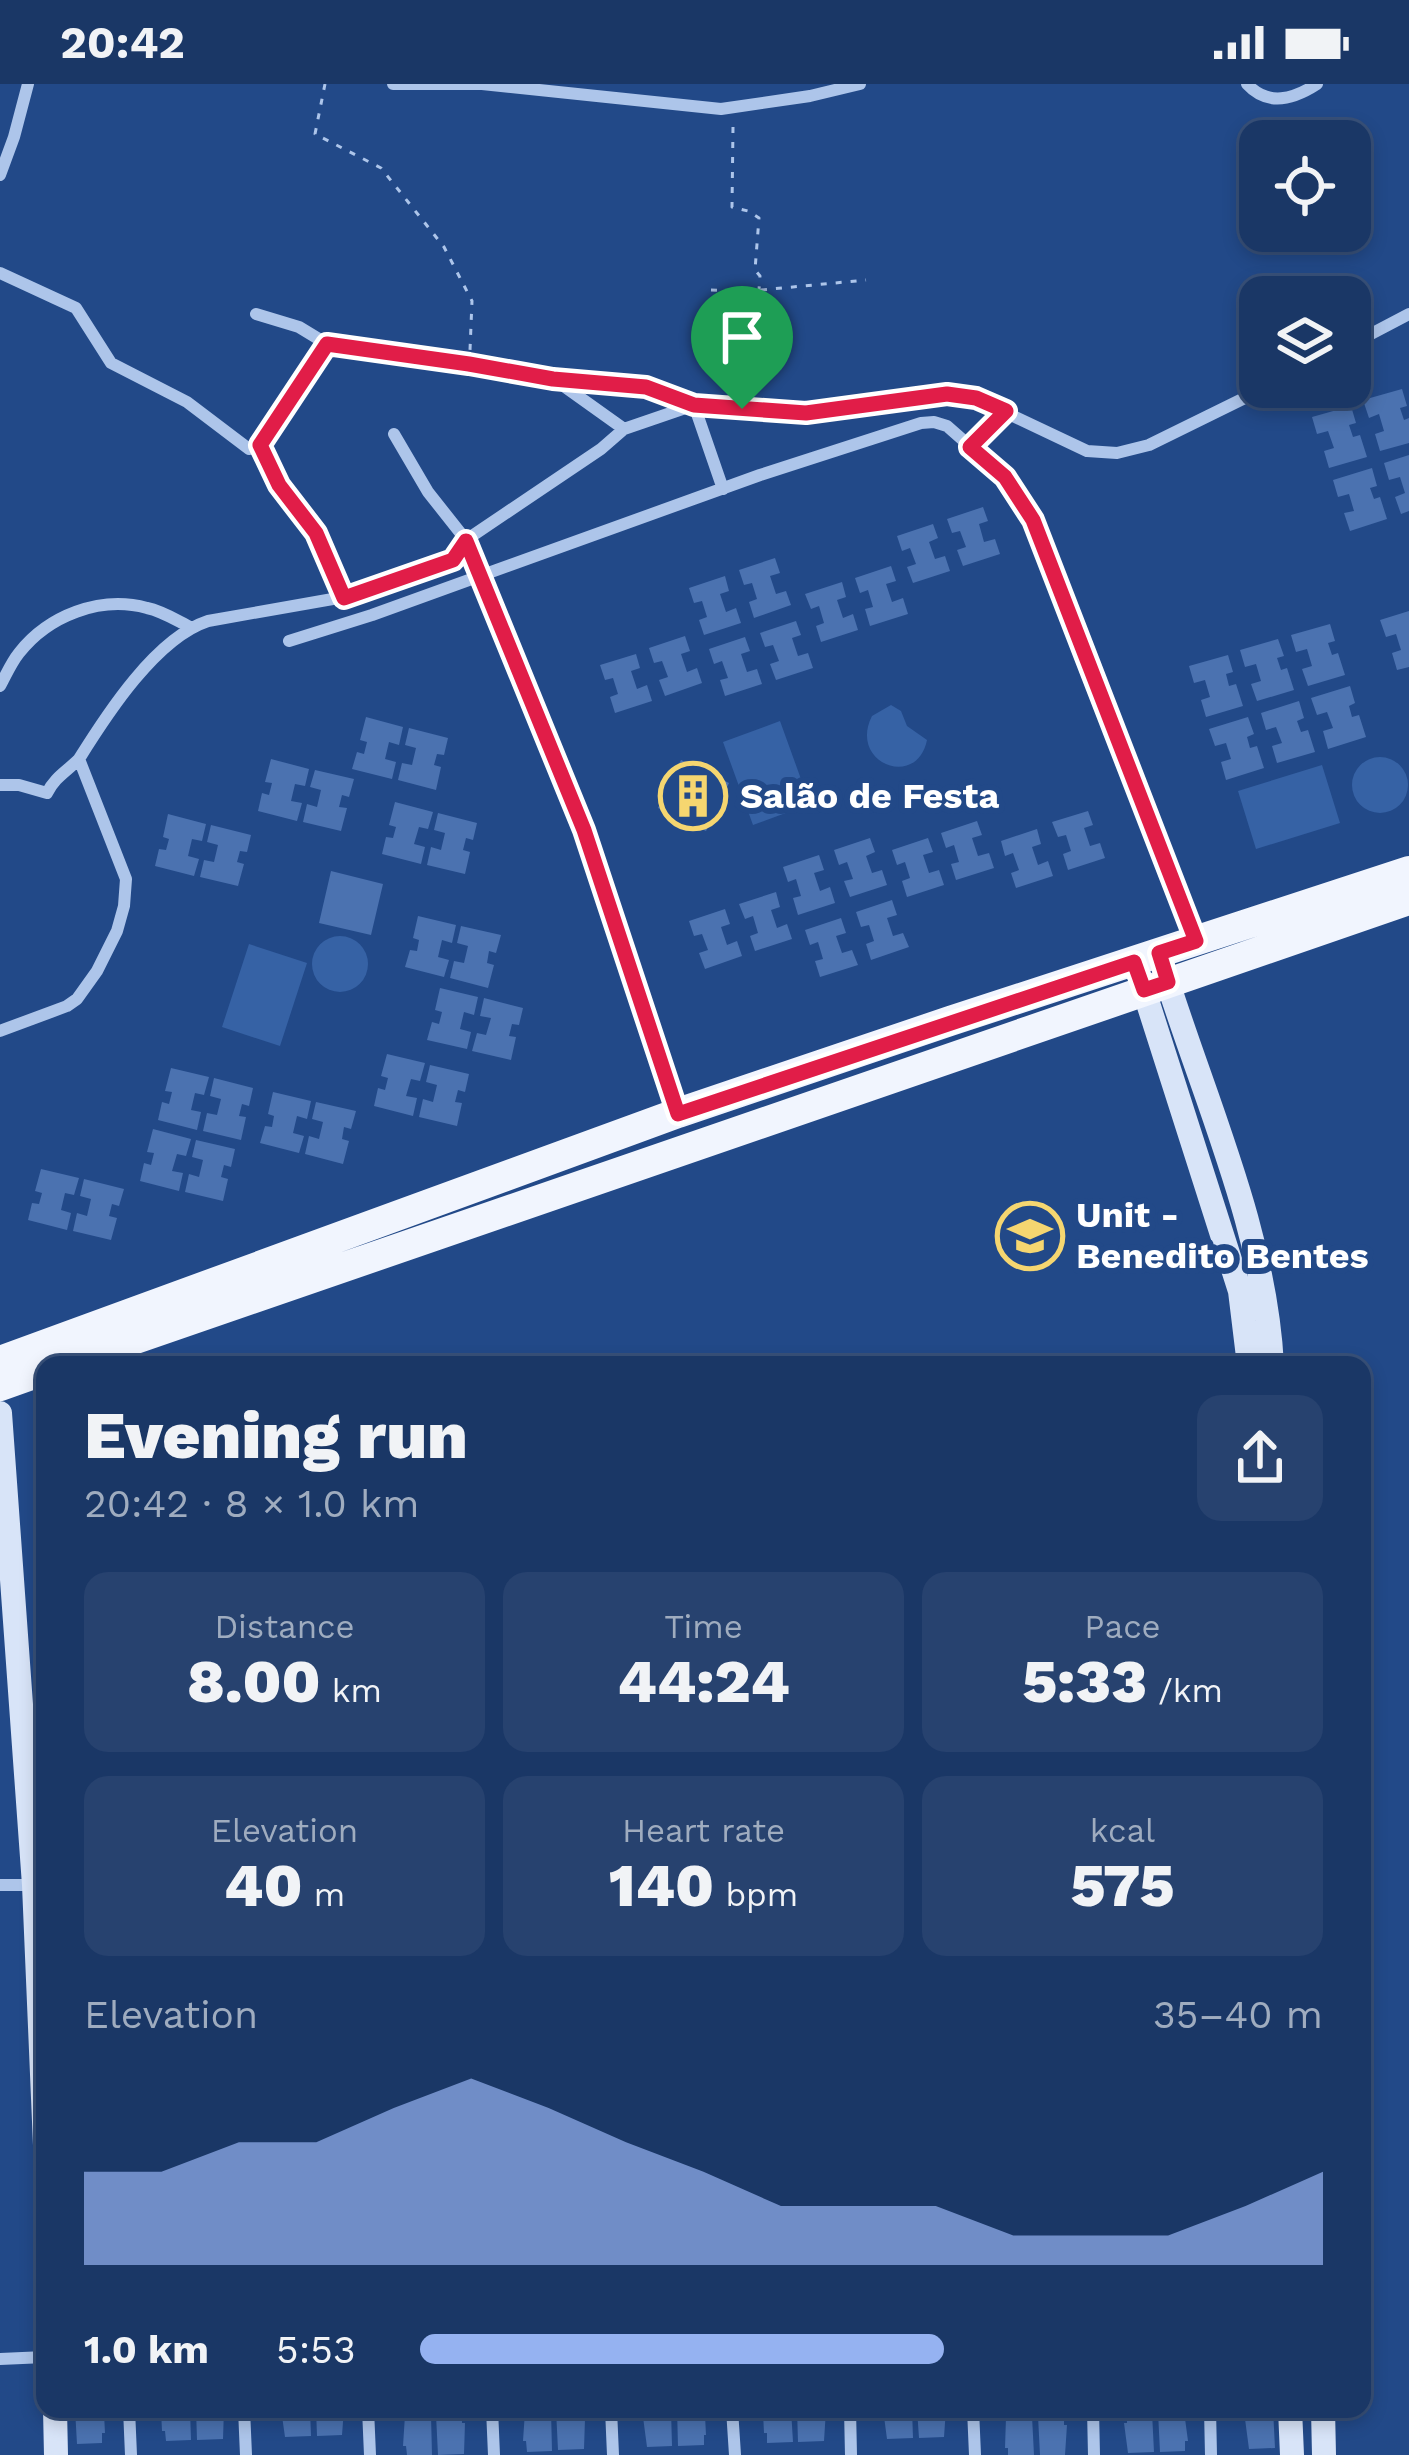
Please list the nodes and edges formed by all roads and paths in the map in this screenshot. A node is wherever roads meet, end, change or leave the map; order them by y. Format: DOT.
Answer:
graph roads {
  1 [pos="28,84"];
  2 [pos="326,84"];
  3 [pos="393,84"];
  4 [pos="860,84"];
  5 [pos="1247,84"];
  6 [pos="1317,84"];
  7 [pos="733,108"];
  8 [pos="0,175"];
  9 [pos="0,272"];
  10 [pos="866,280"];
  11 [pos="711,290"];
  12 [pos="759,290"];
  13 [pos="766,292"];
  14 [pos="256,314"];
  15 [pos="1409,314"];
  16 [pos="1371,334"];
  17 [pos="327,344"];
  18 [pos="469,364"];
  19 [pos="553,379"];
  20 [pos="1239,401"];
  21 [pos="694,405"];
  22 [pos="742,409"];
  23 [pos="1006,411"];
  24 [pos="624,429"];
  25 [pos="394,434"];
  26 [pos="260,445"];
  27 [pos="970,447"];
  28 [pos="723,489"];
  29 [pos="466,541"];
  30 [pos="481,576"];
  31 [pos="344,598"];
  32 [pos="190,627"];
  33 [pos="289,641"];
  34 [pos="0,686"];
  35 [pos="79,759"];
  36 [pos="0,785"];
  37 [pos="1409,872"];
  38 [pos="1409,900"];
  39 [pos="1196,941"];
  40 [pos="1151,972"];
  41 [pos="0,1031"];
  42 [pos="678,1114"];
  43 [pos="85,1356"];
  44 [pos="1248,1356"];
  45 [pos="1271,1356"];
  46 [pos="0,1361"];
  47 [pos="36,1373"];
  48 [pos="0,1386"];
  49 [pos="0,1413"];
  50 [pos="34,1885"];
  51 [pos="0,1886"];
  52 [pos="36,1932"];
  53 [pos="36,2357"];
  54 [pos="0,2359"];
  55 [pos="55,2418"];
  56 [pos="129,2418"];
  57 [pos="244,2418"];
  58 [pos="368,2418"];
  59 [pos="492,2418"];
  60 [pos="611,2418"];
  61 [pos="732,2418"];
  62 [pos="850,2418"];
  63 [pos="973,2418"];
  64 [pos="1093,2418"];
  65 [pos="1210,2418"];
  66 [pos="1290,2418"];
  67 [pos="1323,2418"];
  68 [pos="56,2455"];
  69 [pos="131,2455"];
  70 [pos="246,2455"];
  71 [pos="370,2455"];
  72 [pos="494,2455"];
  73 [pos="613,2455"];
  74 [pos="734,2455"];
  75 [pos="851,2455"];
  76 [pos="975,2455"];
  77 [pos="1094,2455"];
  78 [pos="1211,2455"];
  79 [pos="1292,2455"];
  80 [pos="1324,2455"];
  1 -- 8 [label="street"];
  2 -- 18 [label="path"];
  3 -- 7 [label="street"];
  4 -- 7 [label="street"];
  5 -- 6 [label="street"];
  7 -- 12 [label="path"];
  9 -- 26 [label="street"];
  10 -- 12 [label="path"];
  11 -- 13 [label="path"];
  12 -- 13 [label="path"];
  13 -- 22 [label="path"];
  14 -- 17 [label="street"];
  15 -- 16 [label="street"];
  17 -- 18 [label="street"];
  17 -- 26 [label="street"];
  18 -- 19 [label="street"];
  19 -- 21 [label="street"];
  19 -- 24 [label="street"];
  20 -- 23 [label="street"];
  21 -- 22 [label="street"];
  21 -- 24 [label="street"];
  21 -- 28 [label="street"];
  22 -- 23 [label="street"];
  23 -- 27 [label="street"];
  24 -- 29 [label="street"];
  25 -- 29 [label="street"];
  26 -- 31 [label="path"];
  27 -- 28 [label="street"];
  27 -- 39 [label="street"];
  28 -- 30 [label="street"];
  29 -- 30 [label="street"];
  29 -- 31 [label="street"];
  30 -- 33 [label="street"];
  30 -- 42 [label="street"];
  31 -- 32 [label="street"];
  32 -- 34 [label="street"];
  32 -- 35 [label="street"];
  35 -- 36 [label="street"];
  35 -- 41 [label="street"];
  37 -- 39 [label="main road"];
  38 -- 40 [label="main road"];
  39 -- 40 [label="main road"];
  40 -- 42 [label="main road"];
  40 -- 43 [label="main road"];
  40 -- 44 [label="street"];
  40 -- 45 [label="street"];
  42 -- 46 [label="main road"];
  47 -- 48 [label="main road"];
  49 -- 50 [label="street"];
  50 -- 51 [label="street"];
  50 -- 52 [label="street"];
  53 -- 54 [label="street"];
  55 -- 68 [label="street"];
  56 -- 69 [label="street"];
  57 -- 70 [label="street"];
  58 -- 71 [label="street"];
  59 -- 72 [label="street"];
  60 -- 73 [label="street"];
  61 -- 74 [label="street"];
  62 -- 75 [label="street"];
  63 -- 76 [label="street"];
  64 -- 77 [label="street"];
  65 -- 78 [label="street"];
  66 -- 79 [label="street"];
  67 -- 80 [label="street"];
}
